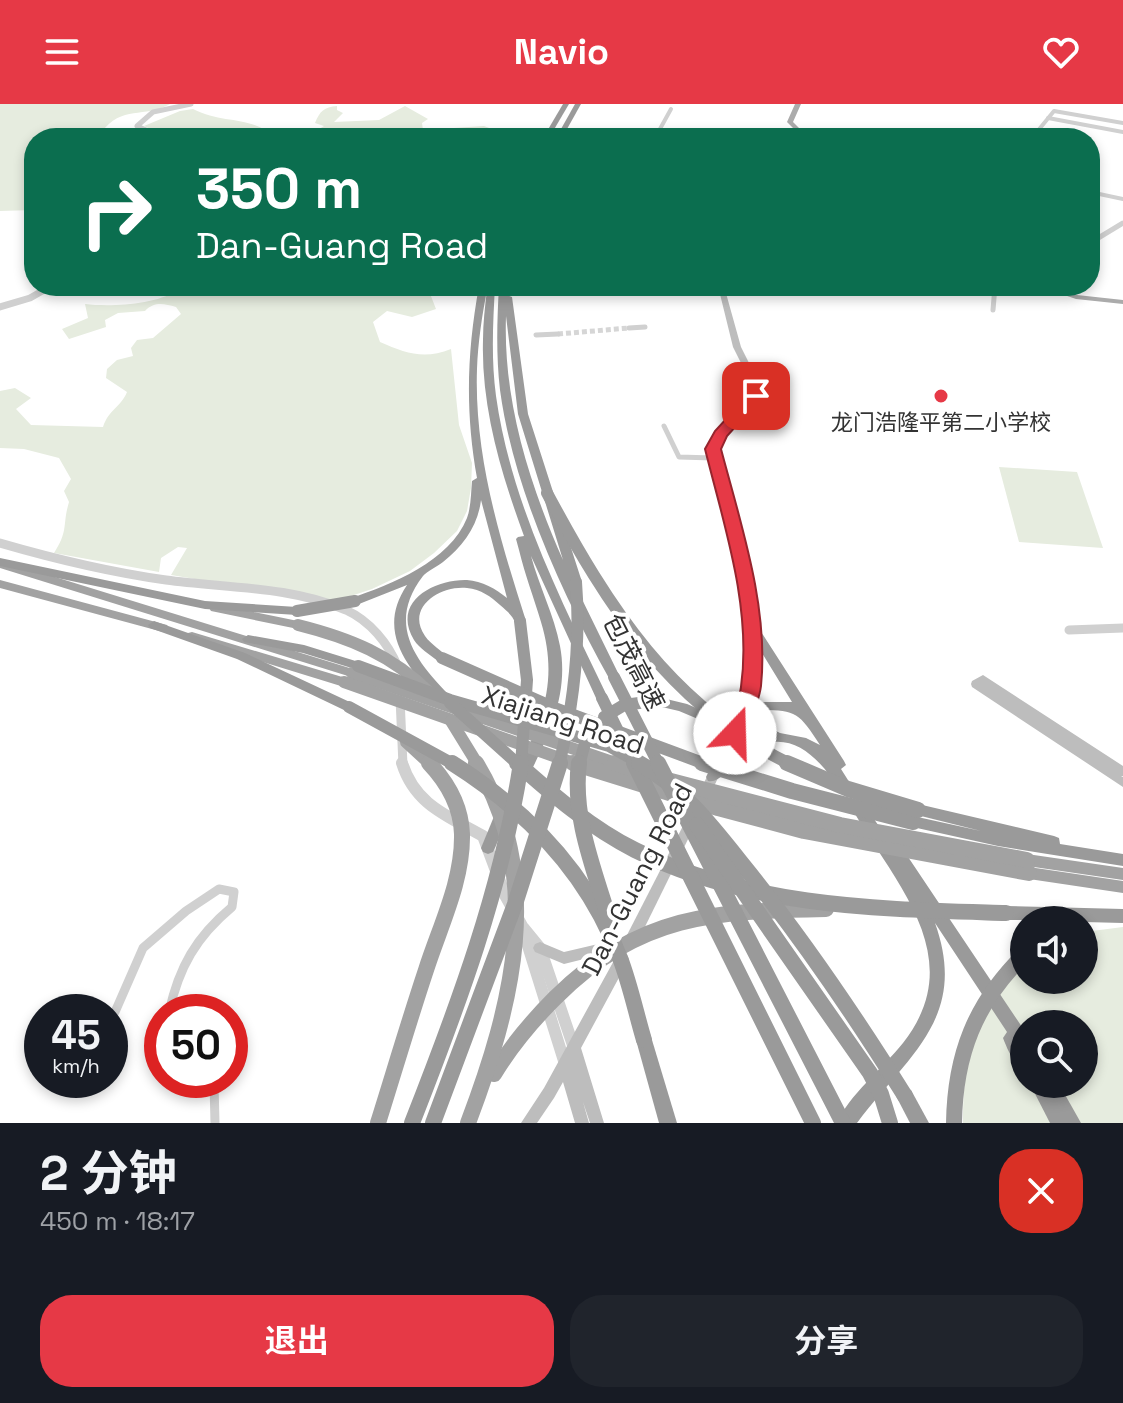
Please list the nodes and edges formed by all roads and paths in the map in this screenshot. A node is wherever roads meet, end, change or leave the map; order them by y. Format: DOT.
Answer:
graph roads {
  1 [pos="191,104"];
  2 [pos="566,104"];
  3 [pos="578,104"];
  4 [pos="798,104"];
  5 [pos="671,109"];
  6 [pos="1048,118"];
  7 [pos="1123,123"];
  8 [pos="142,128"];
  9 [pos="552,128"];
  10 [pos="565,128"];
  11 [pos="661,128"];
  12 [pos="796,128"];
  13 [pos="1040,128"];
  14 [pos="1123,132"];
  15 [pos="1100,194"];
  16 [pos="1123,199"];
  17 [pos="1123,220"];
  18 [pos="1100,234"];
  19 [pos="34,296"];
  20 [pos="482,296"];
  21 [pos="490,296"];
  22 [pos="505,296"];
  23 [pos="506,296"];
  24 [pos="724,296"];
  25 [pos="994,296"];
  26 [pos="1073,296"];
  27 [pos="1123,302"];
  28 [pos="0,307"];
  29 [pos="993,310"];
  30 [pos="645,327"];
  31 [pos="629,328"];
  32 [pos="558,334"];
  33 [pos="536,335"];
  34 [pos="664,426"];
  35 [pos="713,458"];
  36 [pos="478,466"];
  37 [pos="547,493"];
  38 [pos="520,516"];
  39 [pos="0,543"];
  40 [pos="0,563"];
  41 [pos="429,566"];
  42 [pos="0,584"];
  43 [pos="297,618"];
  44 [pos="520,621"];
  45 [pos="154,625"];
  46 [pos="752,627"];
  47 [pos="1123,628"];
  48 [pos="1069,630"];
  49 [pos="351,674"];
  50 [pos="747,705"];
  51 [pos="349,707"];
  52 [pos="807,716"];
  53 [pos="724,725"];
  54 [pos="780,738"];
  55 [pos="653,753"];
  56 [pos="1123,772"];
  57 [pos="713,777"];
  58 [pos="1123,783"];
  59 [pos="916,816"];
  60 [pos="488,848"];
  61 [pos="1123,860"];
  62 [pos="1028,866"];
  63 [pos="1123,874"];
  64 [pos="1123,887"];
  65 [pos="917,900"];
  66 [pos="863,908"];
  67 [pos="1123,918"];
  68 [pos="1098,922"];
  69 [pos="522,926"];
  70 [pos="634,935"];
  71 [pos="540,948"];
  72 [pos="620,957"];
  73 [pos="1010,969"];
  74 [pos="123,994"];
  75 [pos="174,994"];
  76 [pos="1010,1023"];
  77 [pos="1010,1037"];
  78 [pos="574,1049"];
  79 [pos="565,1064"];
  80 [pos="214,1098"];
  81 [pos="1046,1098"];
  82 [pos="1057,1098"];
  83 [pos="215,1123"];
  84 [pos="378,1123"];
  85 [pos="412,1123"];
  86 [pos="433,1123"];
  87 [pos="468,1123"];
  88 [pos="528,1123"];
  89 [pos="582,1123"];
  90 [pos="597,1123"];
  91 [pos="670,1123"];
  92 [pos="813,1123"];
  93 [pos="844,1123"];
  94 [pos="890,1123"];
  95 [pos="920,1123"];
  96 [pos="954,1123"];
  97 [pos="1059,1123"];
  98 [pos="1072,1123"];
  1 -- 8 [label="street"];
  2 -- 9 [label="highway"];
  3 -- 10 [label="highway"];
  4 -- 12 [label="main road"];
  5 -- 11 [label="street"];
  6 -- 7 [label="street"];
  6 -- 13 [label="street"];
  6 -- 14 [label="street"];
  15 -- 16 [label="street"];
  17 -- 18 [label="street"];
  19 -- 28 [label="street"];
  20 -- 36 [label="highway"];
  21 -- 38 [label="highway, 包茂高速"];
  22 -- 55 [label="highway, 包茂高速, bridge"];
  23 -- 37 [label="highway"];
  24 -- 35 [label="main road"];
  25 -- 29 [label="street"];
  26 -- 27 [label="main road"];
  30 -- 31 [label="street"];
  32 -- 33 [label="street"];
  34 -- 35 [label="street"];
  35 -- 46 [label="main road, Dan-Guang Road"];
  36 -- 41 [label="highway"];
  36 -- 44 [label="highway"];
  37 -- 53 [label="highway, bridge"];
  37 -- 86 [label="highway, bridge"];
  38 -- 60 [label="highway"];
  38 -- 92 [label="highway, 包茂高速, bridge"];
  39 -- 60 [label="street"];
  40 -- 43 [label="highway"];
  40 -- 49 [label="highway"];
  41 -- 43 [label="highway, bridge"];
  41 -- 66 [label="highway, bridge"];
  42 -- 45 [label="highway, Xiajiang Road"];
  43 -- 87 [label="highway, bridge"];
  44 -- 59 [label="highway, bridge"];
  44 -- 85 [label="highway, bridge"];
  45 -- 49 [label="highway, Xiajiang Road"];
  45 -- 51 [label="highway"];
  46 -- 50 [label="main road, Dan-Guang Road"];
  46 -- 52 [label="highway"];
  47 -- 48 [label="street"];
  49 -- 62 [label="highway, Xiajiang Road, bridge"];
  49 -- 95 [label="highway, bridge"];
  50 -- 52 [label="highway"];
  50 -- 54 [label="highway"];
  50 -- 57 [label="main road, Dan-Guang Road"];
  51 -- 72 [label="highway, bridge"];
  51 -- 84 [label="highway, bridge"];
  52 -- 76 [label="highway"];
  53 -- 59 [label="highway, bridge"];
  53 -- 72 [label="highway, bridge"];
  54 -- 57 [label="highway"];
  54 -- 65 [label="highway"];
  55 -- 93 [label="highway, 包茂高速, bridge"];
  55 -- 94 [label="highway, bridge"];
  56 -- 58 [label="main road"];
  57 -- 70 [label="main road, Dan-Guang Road"];
  59 -- 61 [label="highway"];
  60 -- 69 [label="street"];
  62 -- 63 [label="highway, Xiajiang Road"];
  62 -- 64 [label="highway, Xiajiang Road"];
  65 -- 77 [label="highway"];
  65 -- 93 [label="highway"];
  66 -- 67 [label="highway, bridge"];
  66 -- 87 [label="highway, bridge"];
  67 -- 68 [label="highway"];
  69 -- 71 [label="street"];
  69 -- 79 [label="street"];
  70 -- 71 [label="main road"];
  70 -- 78 [label="main road, Dan-Guang Road"];
  71 -- 78 [label="street"];
  72 -- 91 [label="highway, bridge"];
  73 -- 96 [label="highway, bridge"];
  74 -- 75 [label="street"];
  78 -- 79 [label="main road, Dan-Guang Road"];
  78 -- 90 [label="main road"];
  79 -- 88 [label="main road, Dan-Guang Road"];
  79 -- 89 [label="main road"];
  80 -- 83 [label="street"];
  81 -- 97 [label="highway"];
  82 -- 98 [label="highway"];
}
